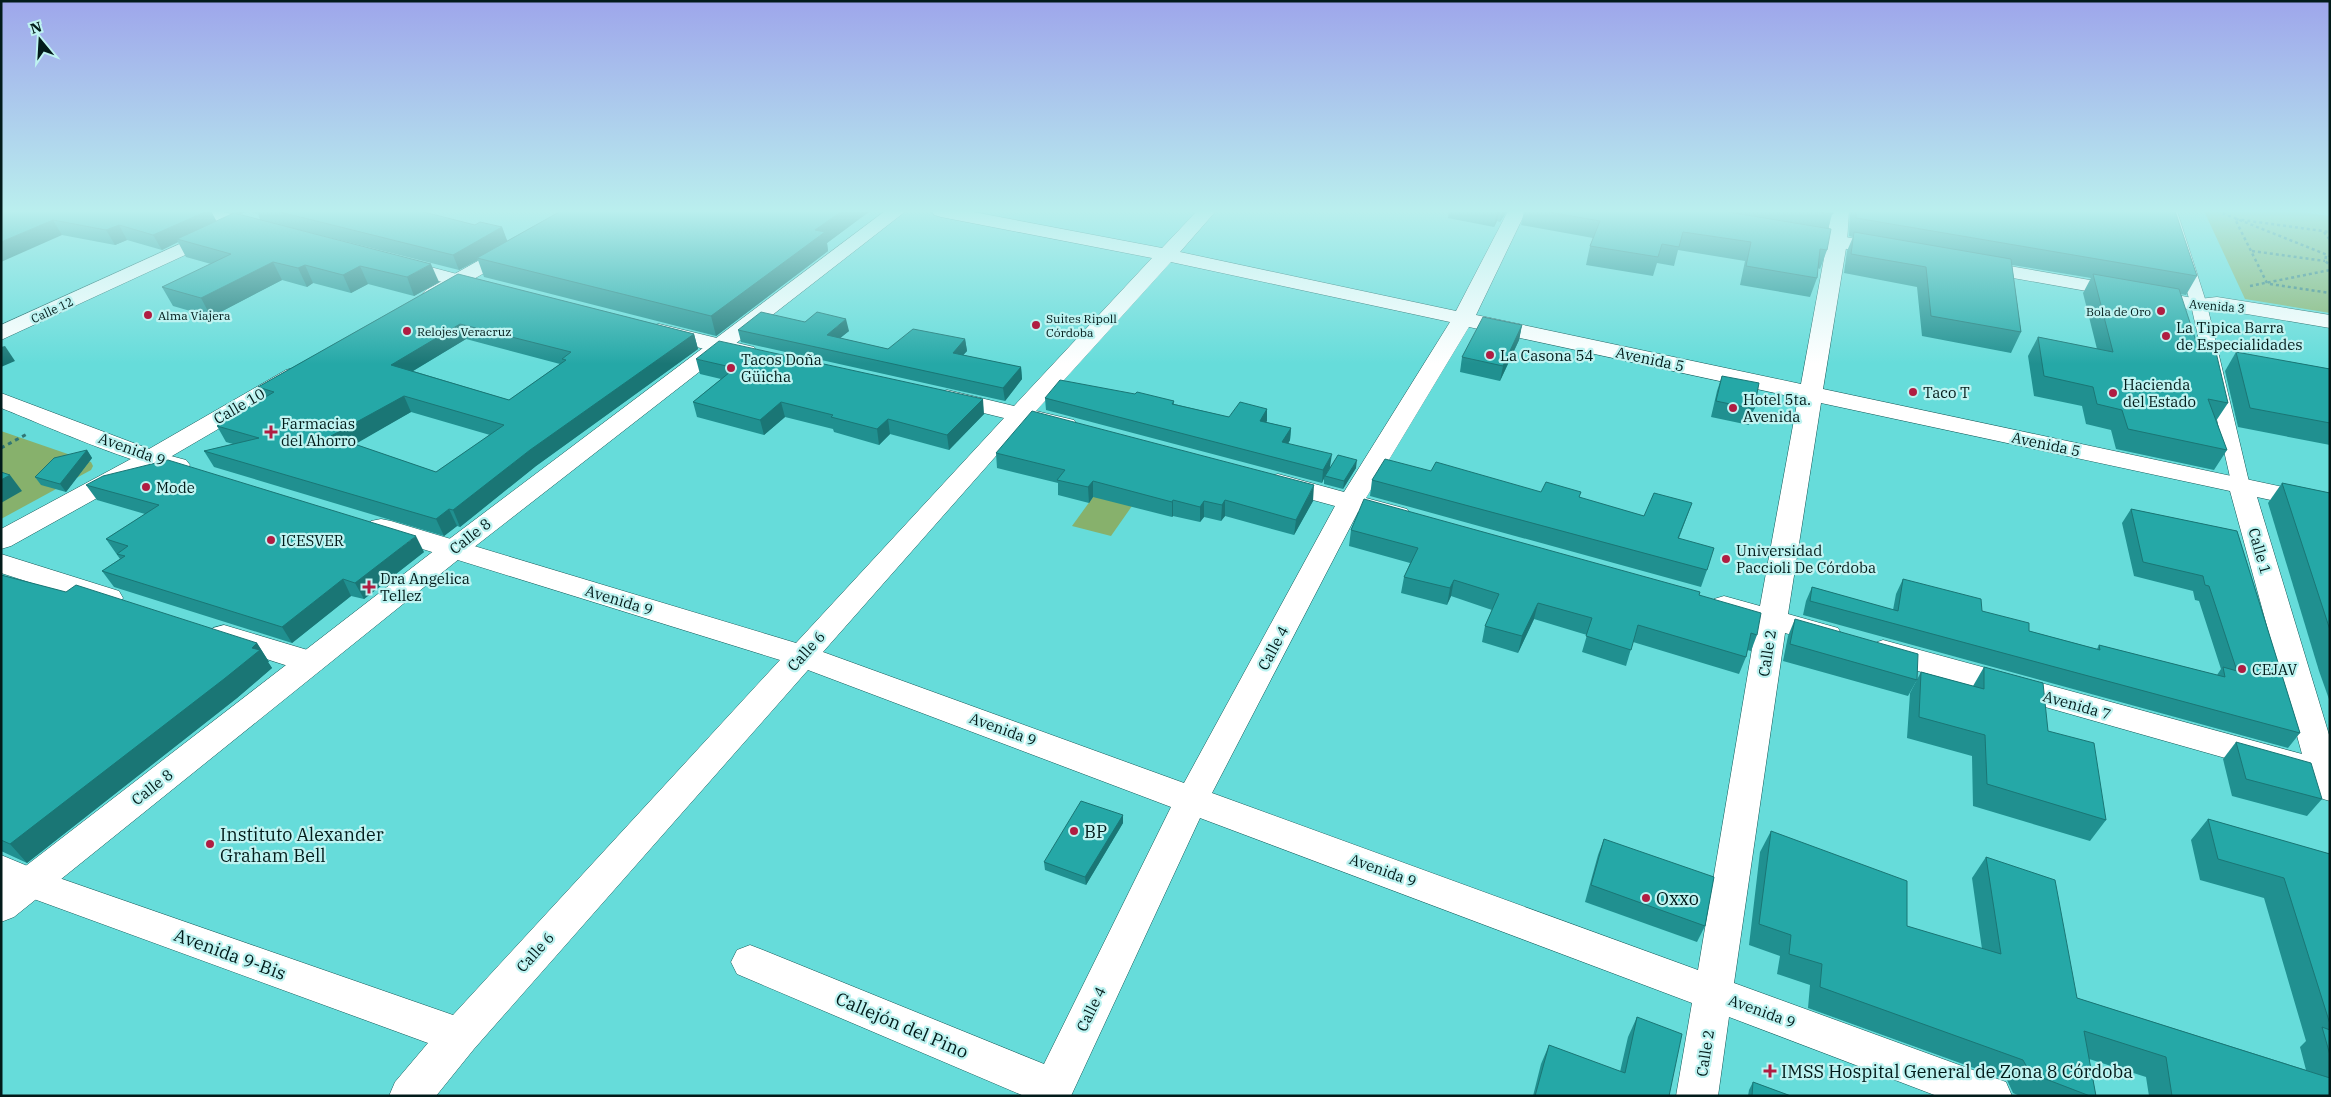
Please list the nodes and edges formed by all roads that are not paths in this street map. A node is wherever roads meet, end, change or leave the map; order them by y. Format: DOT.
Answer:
graph roads {
  1 [pos="156,262"];
  2 [pos="390,262"];
  3 [pos="489,262"];
  4 [pos="830,262"];
  5 [pos="1160,262"];
  6 [pos="1200,262"];
  7 [pos="1491,262"];
  8 [pos="1833,262"];
  9 [pos="1956,262"];
  10 [pos="2186,262"];
  11 [pos="458,280"];
  12 [pos="506,292"];
  13 [pos="415,305"];
  14 [pos="2199,305"];
  15 [pos="1463,319"];
  16 [pos="2330,322"];
  17 [pos="632,324"];
  18 [pos="1,334"];
  19 [pos="719,346"];
  20 [pos="768,357"];
  21 [pos="313,364"];
  22 [pos="923,391"];
  23 [pos="1810,393"];
  24 [pos="1,400"];
  25 [pos="1021,413"];
  26 [pos="1087,431"];
  27 [pos="151,458"];
  28 [pos="208,475"];
  29 [pos="1257,476"];
  30 [pos="2241,486"];
  31 [pos="1351,502"];
  32 [pos="2330,505"];
  33 [pos="350,517"];
  34 [pos="1418,520"];
  35 [pos="1,540"];
  36 [pos="454,549"];
  37 [pos="1,563"];
  38 [pos="1705,601"];
  39 [pos="132,605"];
  40 [pos="1772,620"];
  41 [pos="198,626"];
  42 [pos="802,656"];
  43 [pos="310,662"];
  44 [pos="2327,781"];
  45 [pos="1192,799"];
  46 [pos="15,876"];
  47 [pos="1,906"];
  48 [pos="750,962"];
  49 [pos="1714,993"];
  50 [pos="460,1036"];
  51 [pos="1051,1092"];
  52 [pos="410,1096"];
  53 [pos="1697,1096"];
  54 [pos="1991,1096"];
  1 -- 18 [label="street, Calle 12"];
  2 -- 11 [label="street"];
  3 -- 11 [label="street"];
  4 -- 19 [label="street, Calle 8"];
  5 -- 25 [label="street, Calle 6"];
  6 -- 15 [label="street, Avenida 5"];
  7 -- 15 [label="street, Calle 4"];
  8 -- 23 [label="street, Calle 2"];
  9 -- 14 [label="street, Avenida 3"];
  10 -- 14 [label="street, Calle 1"];
  11 -- 12 [label="street"];
  11 -- 13 [label="street"];
  14 -- 16 [label="street, Avenida 3"];
  14 -- 30 [label="street, Calle 1"];
  15 -- 23 [label="street, Avenida 5"];
  15 -- 31 [label="street, Calle 4"];
  17 -- 19 [label="street"];
  19 -- 20 [label="street"];
  19 -- 36 [label="street, Calle 8"];
  21 -- 27 [label="street, Calle 10"];
  22 -- 25 [label="street"];
  23 -- 30 [label="street, Avenida 5"];
  23 -- 40 [label="street, Calle 2"];
  24 -- 27 [label="street, Avenida 9"];
  25 -- 26 [label="street"];
  25 -- 42 [label="street, Calle 6"];
  27 -- 28 [label="street, Avenida 9"];
  27 -- 35 [label="street, Calle 10"];
  29 -- 31 [label="street"];
  30 -- 32 [label="street, Avenida 5"];
  30 -- 44 [label="street, Calle 1"];
  31 -- 34 [label="street"];
  31 -- 45 [label="street, Calle 4"];
  33 -- 36 [label="street, Avenida 9"];
  36 -- 42 [label="street, Avenida 9"];
  36 -- 43 [label="street, Calle 8"];
  37 -- 39 [label="street"];
  38 -- 40 [label="street, Avenida 7"];
  40 -- 44 [label="street, Avenida 7"];
  40 -- 49 [label="street, Calle 2"];
  41 -- 43 [label="street"];
  42 -- 45 [label="street, Avenida 9"];
  42 -- 50 [label="street, Calle 6"];
  43 -- 46 [label="street, Calle 8"];
  45 -- 49 [label="street, Avenida 9"];
  45 -- 51 [label="street, Calle 4"];
  46 -- 47 [label="street, Calle 8"];
  46 -- 50 [label="street, Avenida 9-Bis"];
  48 -- 51 [label="street, Callejón del Pino"];
  49 -- 53 [label="street, Calle 2"];
  49 -- 54 [label="street, Avenida 9"];
  50 -- 52 [label="street, Calle 6"];
}
